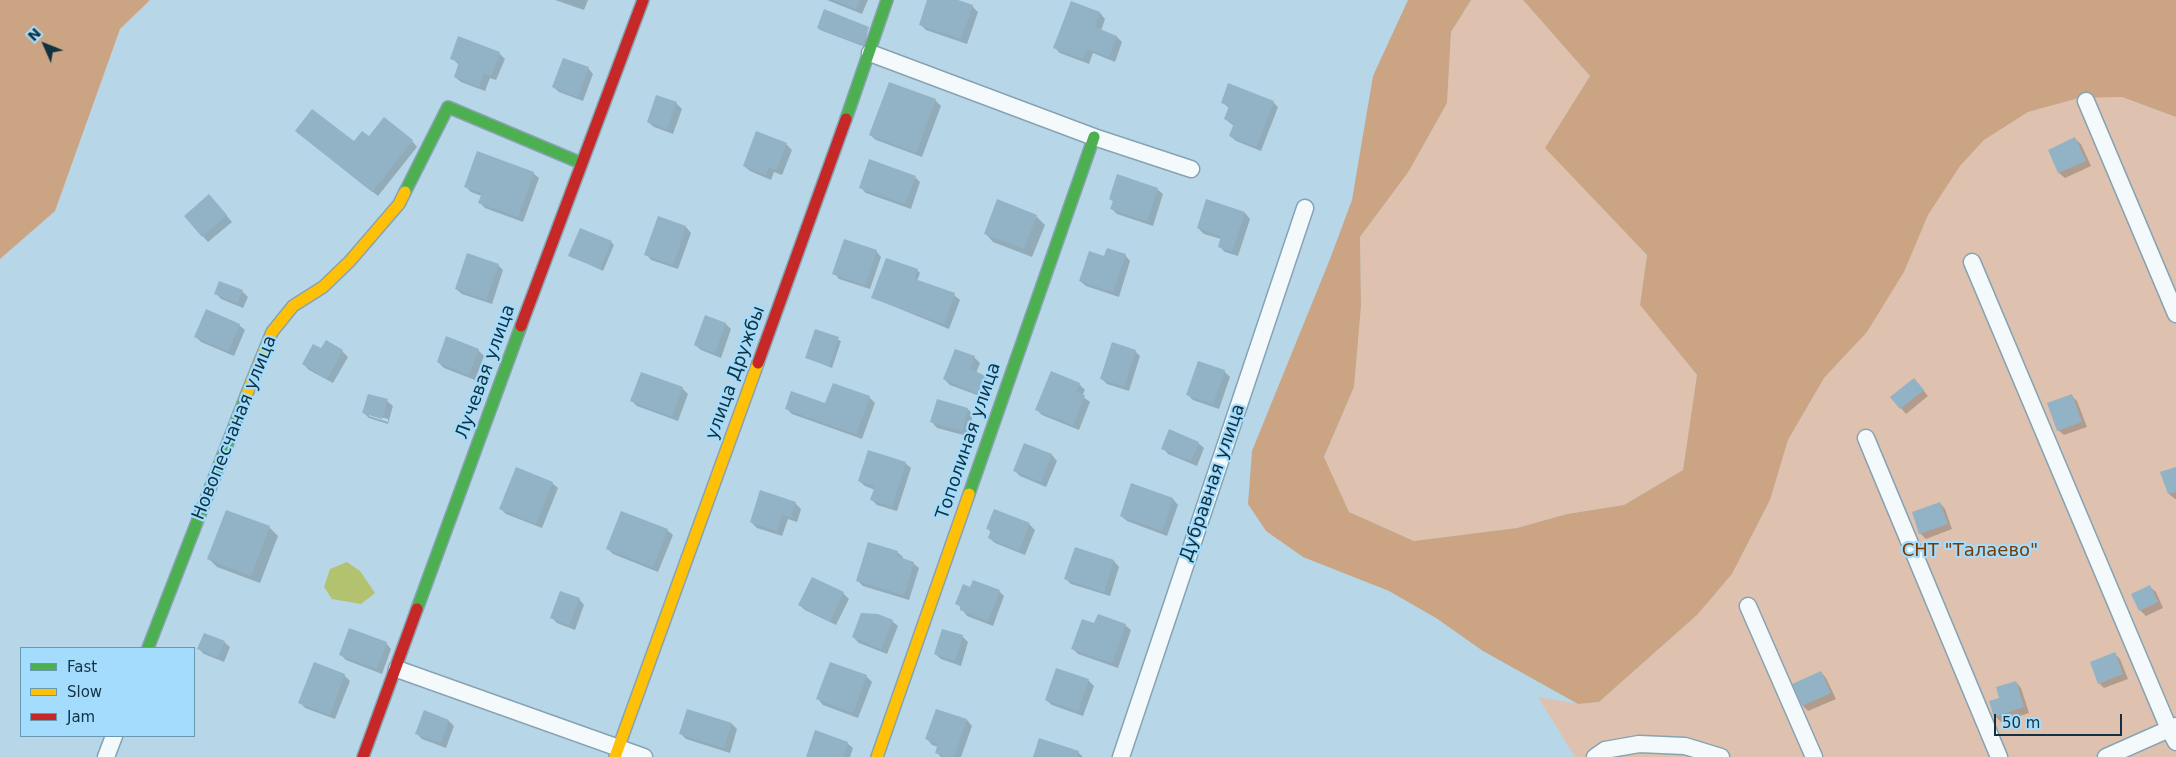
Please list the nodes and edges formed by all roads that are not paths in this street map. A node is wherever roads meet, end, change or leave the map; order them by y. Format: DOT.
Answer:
graph roads {
  1 [pos="643,0"];
  2 [pos="887,0"];
  3 [pos="870,53"];
  4 [pos="2086,101"];
  5 [pos="1094,137"];
  6 [pos="581,163"];
  7 [pos="1191,169"];
  8 [pos="1305,208"];
  9 [pos="1972,262"];
  10 [pos="2176,314"];
  11 [pos="1866,438"];
  12 [pos="1748,606"];
  13 [pos="148,647"];
  14 [pos="397,669"];
  15 [pos="2174,733"];
  16 [pos="114,737"];
  17 [pos="617,753"];
  18 [pos="106,757"];
  19 [pos="363,757"];
  20 [pos="644,757"];
  21 [pos="877,757"];
  22 [pos="1121,757"];
  23 [pos="1595,757"];
  24 [pos="1721,757"];
  25 [pos="1814,757"];
  26 [pos="1999,757"];
  27 [pos="2106,757"];
  1 -- 6 [label="street, Лучевая улица"];
  2 -- 3 [label="street, улица Дружбы"];
  3 -- 5 [label="street"];
  3 -- 17 [label="street, улица Дружбы"];
  4 -- 10 [label="street"];
  5 -- 7 [label="street"];
  5 -- 21 [label="street, Тополиная улица"];
  6 -- 13 [label="street, Новопесчаная улица"];
  6 -- 14 [label="street, Лучевая улица"];
  8 -- 22 [label="street, Дубравная улица"];
  9 -- 15 [label="street"];
  11 -- 26 [label="street"];
  12 -- 25 [label="street"];
  14 -- 17 [label="street"];
  14 -- 19 [label="street, Лучевая улица"];
  15 -- 27 [label="street"];
  16 -- 18 [label="street"];
  17 -- 20 [label="street"];
  23 -- 24 [label="street"];
}
